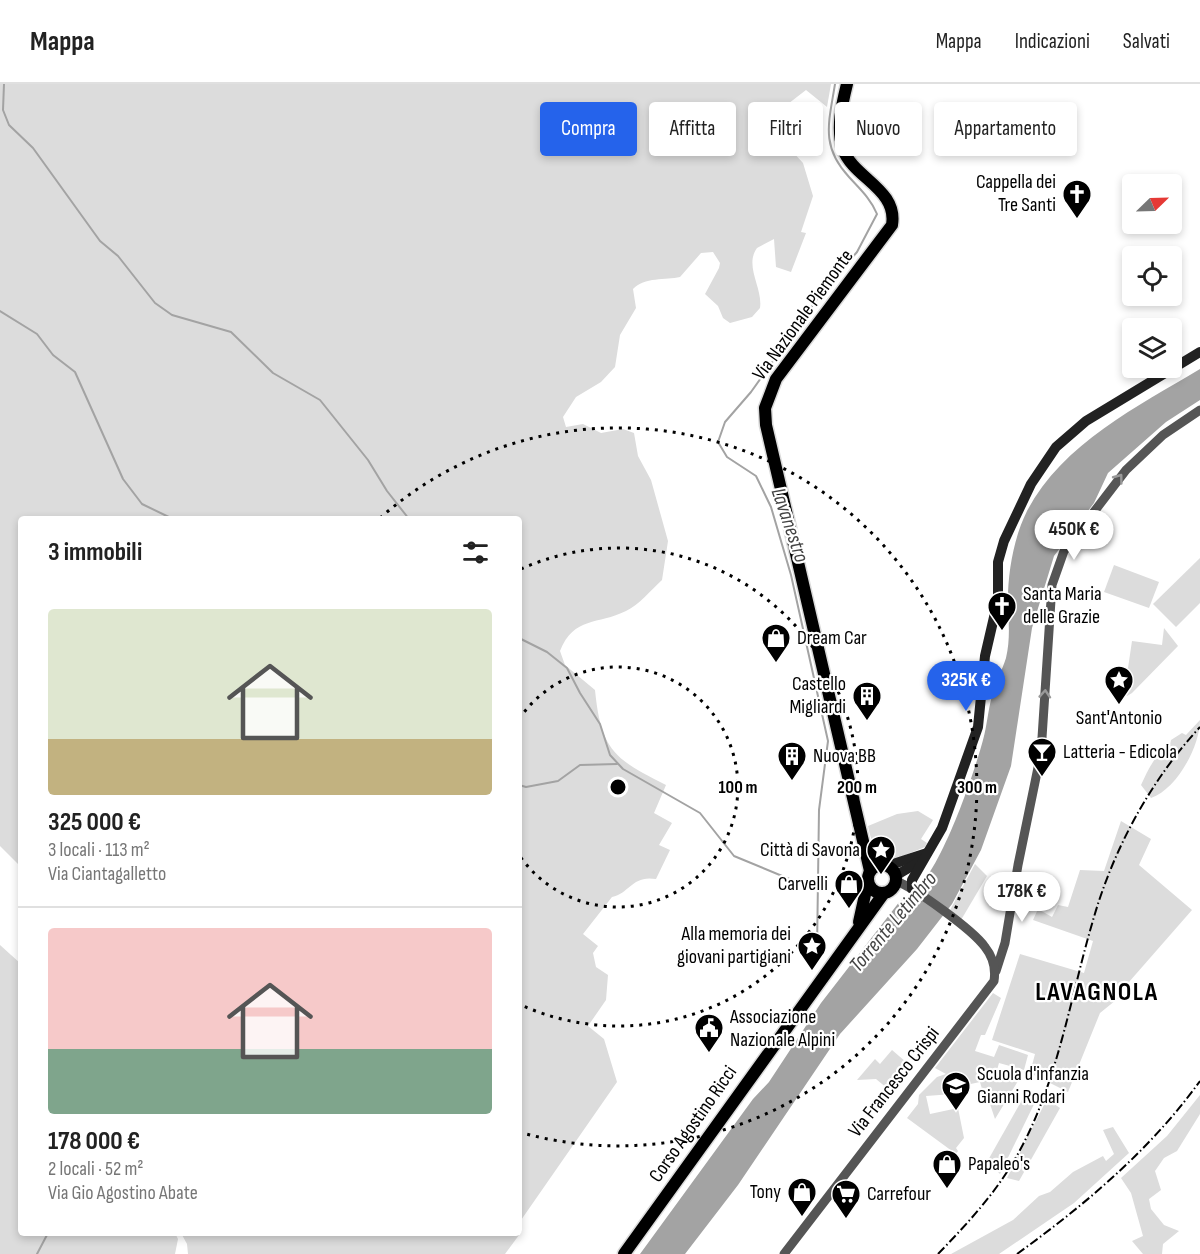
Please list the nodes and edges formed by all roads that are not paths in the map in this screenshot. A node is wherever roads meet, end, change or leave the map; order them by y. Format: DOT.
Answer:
graph roads {
  1 [pos="847,84"];
  2 [pos="1200,352"];
  3 [pos="1200,410"];
  4 [pos="863,835"];
  5 [pos="927,853"];
  6 [pos="890,872"];
  7 [pos="869,875"];
  8 [pos="913,890"];
  9 [pos="885,893"];
  10 [pos="857,929"];
  11 [pos="996,971"];
  12 [pos="624,1254"];
  13 [pos="784,1254"];
  1 -- 4 [label="main road, Via Nazionale Piemonte"];
  2 -- 5 [label="main road"];
  11 -- 3 [label="street, Via Francesco Crispi, one-way"];
  4 -- 6 [label="main road, Via Nazionale Piemonte"];
  4 -- 7 [label="main road, Via Nazionale Piemonte"];
  5 -- 6 [label="main road"];
  5 -- 8 [label="main road"];
  6 -- 7 [label="main road"];
  6 -- 8 [label="street"];
  6 -- 9 [label="main road, Corso Agostino Ricci"];
  7 -- 9 [label="main road"];
  7 -- 10 [label="main road, Corso Agostino Ricci"];
  8 -- 11 [label="street"];
  9 -- 10 [label="main road, Corso Agostino Ricci"];
  10 -- 12 [label="main road, Corso Agostino Ricci"];
  11 -- 13 [label="street, Via Francesco Crispi"];
}
